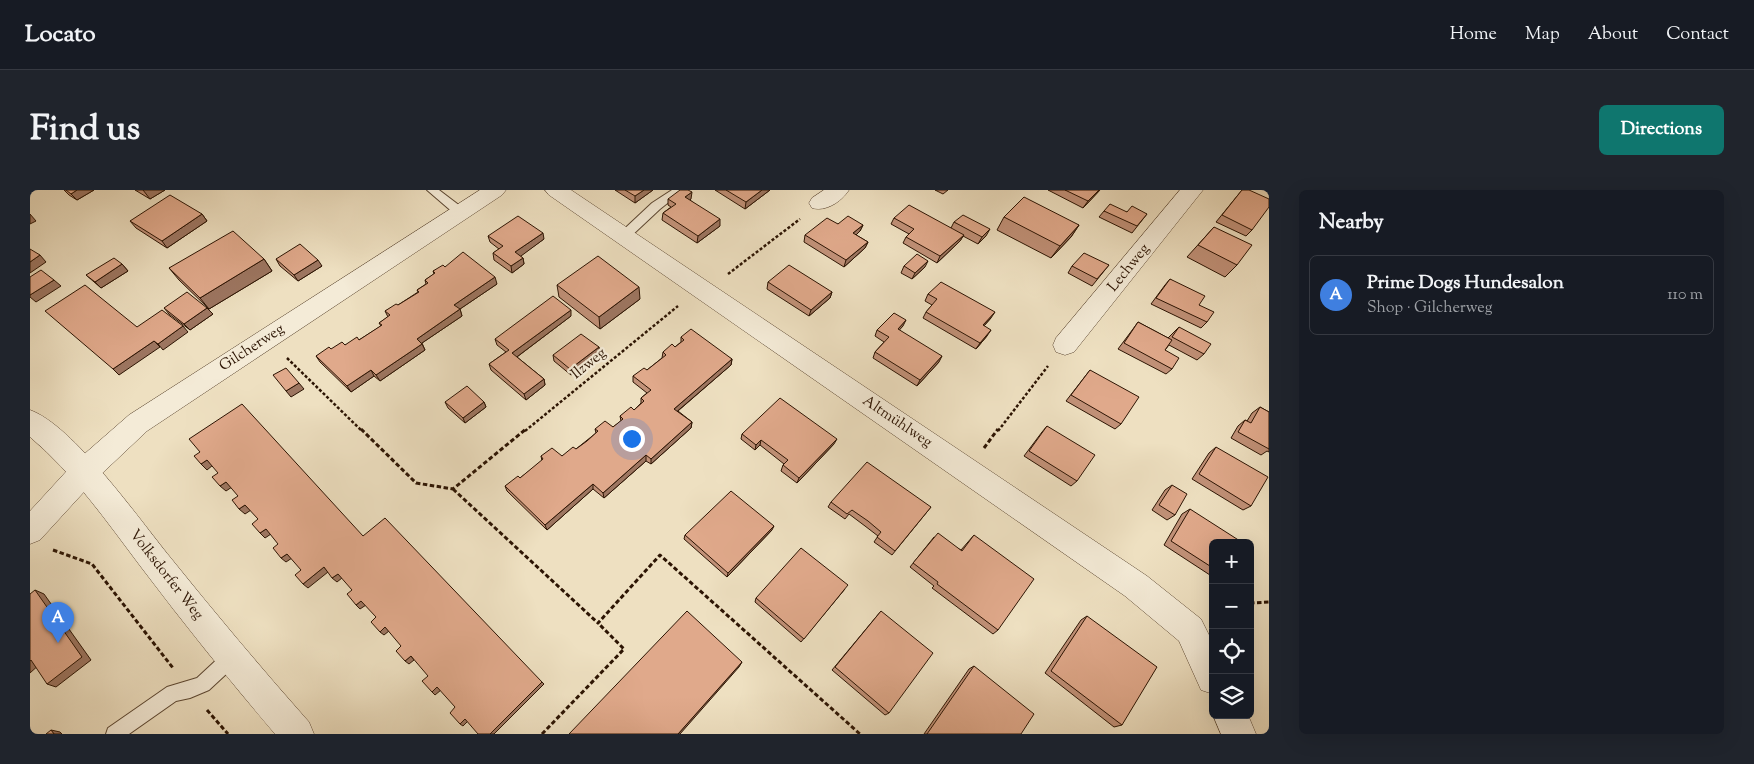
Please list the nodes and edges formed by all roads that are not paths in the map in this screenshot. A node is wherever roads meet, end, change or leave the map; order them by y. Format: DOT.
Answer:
graph roads {
  1 [pos="432,190"];
  2 [pos="495,190"];
  3 [pos="556,190"];
  4 [pos="679,190"];
  5 [pos="838,190"];
  6 [pos="1192,190"];
  7 [pos="820,203"];
  8 [pos="460,212"];
  9 [pos="624,236"];
  10 [pos="1065,345"];
  11 [pos="30,421"];
  12 [pos="84,472"];
  13 [pos="38,538"];
  14 [pos="231,658"];
  15 [pos="1211,674"];
  16 [pos="1232,719"];
  17 [pos="114,734"];
  18 [pos="297,734"];
  19 [pos="1239,734"];
  1 -- 8 [label="lane"];
  2 -- 8 [label="street, Gilcherweg"];
  3 -- 9 [label="street, Altmühlweg"];
  4 -- 9 [label="lane"];
  5 -- 7 [label="street"];
  6 -- 10 [label="street, Lechweg"];
  8 -- 12 [label="street, Gilcherweg"];
  9 -- 15 [label="street, Altmühlweg"];
  11 -- 12 [label="street, Volksdorfer Weg"];
  12 -- 13 [label="street, Gilcherweg"];
  12 -- 14 [label="street, Volksdorfer Weg"];
  14 -- 17 [label="lane"];
  14 -- 18 [label="street, Volksdorfer Weg"];
  16 -- 19 [label="street"];
}
